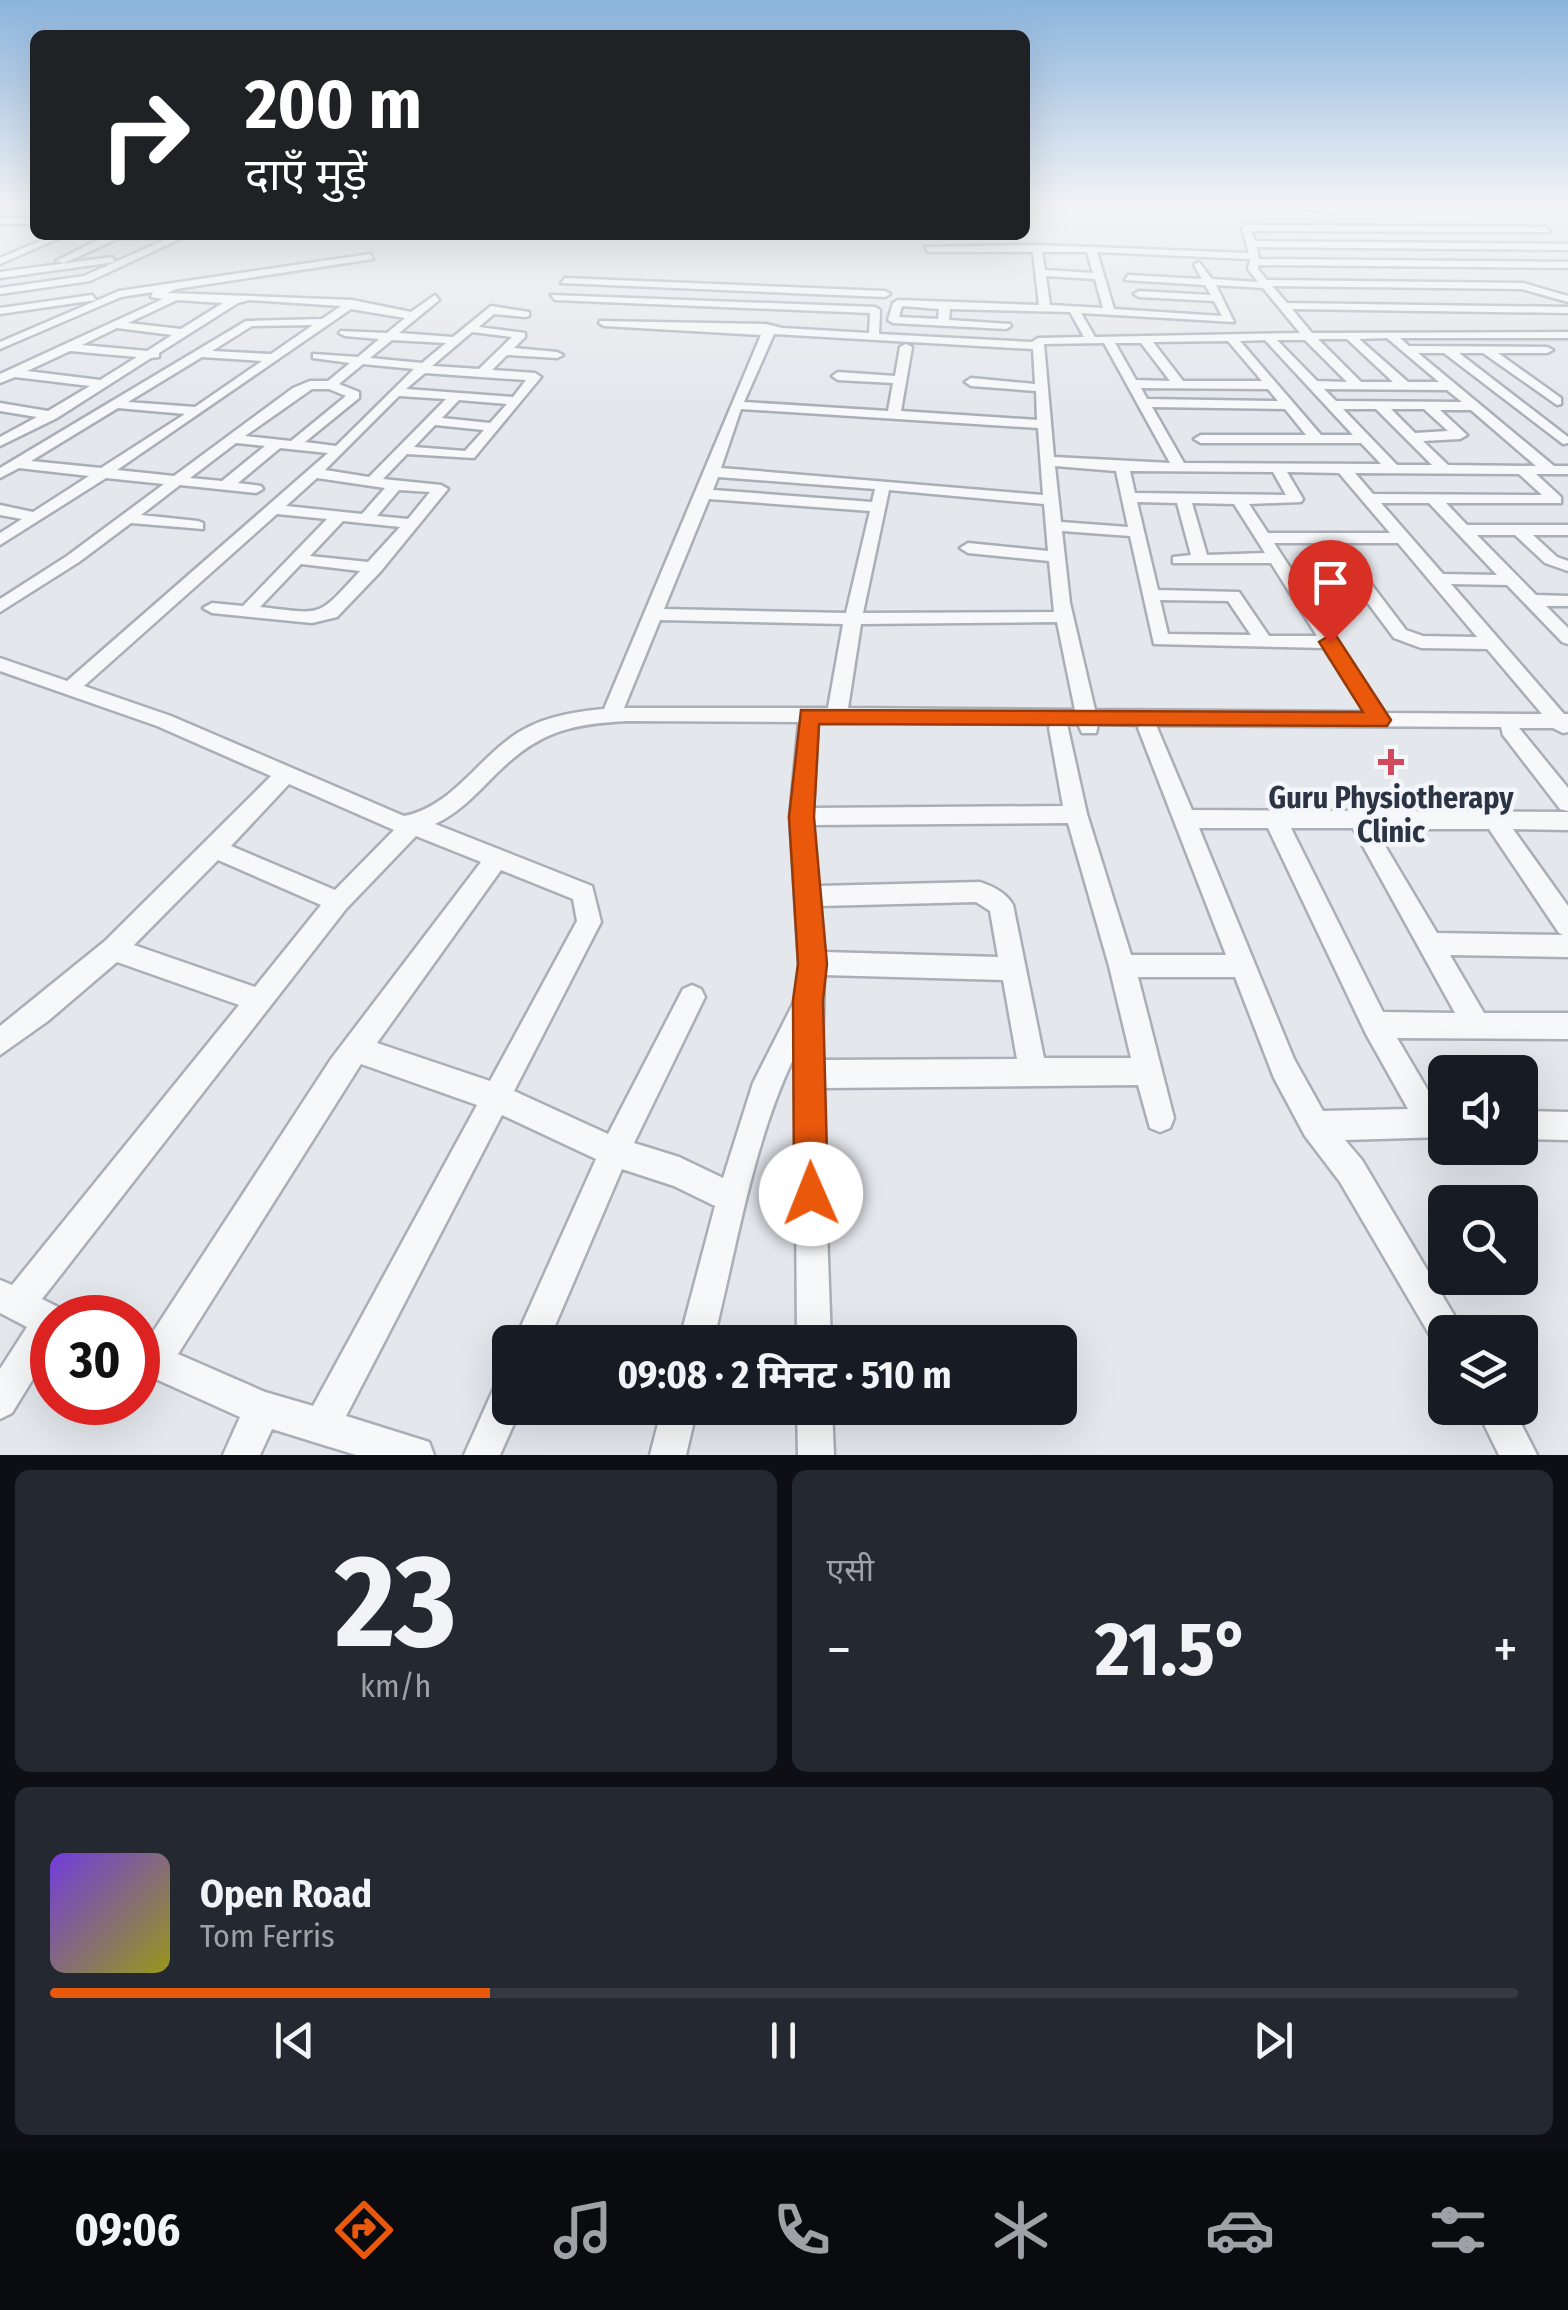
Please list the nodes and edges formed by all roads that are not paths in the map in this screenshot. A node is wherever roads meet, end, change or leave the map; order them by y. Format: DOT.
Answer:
graph roads {
  1 [pos="95,275"];
  2 [pos="270,275"];
  3 [pos="1040,275"];
  4 [pos="1077,275"];
  5 [pos="1204,275"];
  6 [pos="1258,275"];
  7 [pos="1513,275"];
  8 [pos="1540,275"];
  9 [pos="1098,276"];
  10 [pos="1128,278"];
  11 [pos="1568,279"];
  12 [pos="566,281"];
  13 [pos="1208,282"];
  14 [pos="1522,282"];
  15 [pos="647,284"];
  16 [pos="1266,284"];
  17 [pos="783,289"];
  18 [pos="0,291"];
  19 [pos="174,292"];
  20 [pos="119,294"];
  21 [pos="885,294"];
  22 [pos="1139,294"];
  23 [pos="555,297"];
  24 [pos="436,298"];
  25 [pos="1216,298"];
  26 [pos="1568,299"];
  27 [pos="636,300"];
  28 [pos="234,301"];
  29 [pos="348,306"];
  30 [pos="778,306"];
  31 [pos="945,306"];
  32 [pos="1284,306"];
  33 [pos="1074,309"];
  34 [pos="1045,310"];
  35 [pos="1109,310"];
  36 [pos="1568,310"];
  37 [pos="525,314"];
  38 [pos="0,315"];
  39 [pos="414,316"];
  40 [pos="1230,320"];
  41 [pos="324,322"];
  42 [pos="651,324"];
  43 [pos="943,324"];
  44 [pos="114,325"];
  45 [pos="1006,326"];
  46 [pos="770,329"];
  47 [pos="472,330"];
  48 [pos="874,332"];
  49 [pos="184,333"];
  50 [pos="344,333"];
  51 [pos="1390,335"];
  52 [pos="1550,335"];
  53 [pos="1568,335"];
  54 [pos="1351,336"];
  55 [pos="387,337"];
  56 [pos="1310,338"];
  57 [pos="1270,339"];
  58 [pos="1238,340"];
  59 [pos="459,341"];
  60 [pos="1092,341"];
  61 [pos="1108,341"];
  62 [pos="1146,341"];
  63 [pos="566,343"];
  64 [pos="1038,344"];
  65 [pos="1568,345"];
  66 [pos="0,346"];
  67 [pos="67,347"];
  68 [pos="906,347"];
  69 [pos="1407,350"];
  70 [pos="1448,350"];
  71 [pos="1486,350"];
  72 [pos="1547,350"];
  73 [pos="505,351"];
  74 [pos="151,355"];
  75 [pos="193,355"];
  76 [pos="557,355"];
  77 [pos="317,356"];
  78 [pos="274,358"];
  79 [pos="358,360"];
  80 [pos="425,368"];
  81 [pos="481,374"];
  82 [pos="6,376"];
  83 [pos="838,376"];
  84 [pos="535,377"];
  85 [pos="900,380"];
  86 [pos="971,382"];
  87 [pos="102,384"];
  88 [pos="1132,384"];
  89 [pos="1179,384"];
  90 [pos="1270,384"];
  91 [pos="331,385"];
  92 [pos="1313,385"];
  93 [pos="1357,385"];
  94 [pos="1405,386"];
  95 [pos="1450,386"];
  96 [pos="1041,388"];
  97 [pos="397,392"];
  98 [pos="456,396"];
  99 [pos="1557,397"];
  100 [pos="516,401"];
  101 [pos="1143,403"];
  102 [pos="1287,404"];
  103 [pos="119,405"];
  104 [pos="736,405"];
  105 [pos="1332,405"];
  106 [pos="1379,405"];
  107 [pos="1428,405"];
  108 [pos="1473,406"];
  109 [pos="0,407"];
  110 [pos="197,411"];
  111 [pos="894,414"];
  112 [pos="1529,414"];
  113 [pos="1568,414"];
  114 [pos="52,415"];
  115 [pos="1254,421"];
  116 [pos="432,422"];
  117 [pos="1044,424"];
  118 [pos="1202,425"];
  119 [pos="495,427"];
  120 [pos="1412,437"];
  121 [pos="235,439"];
  122 [pos="1316,439"];
  123 [pos="1364,439"];
  124 [pos="1514,440"];
  125 [pos="1565,440"];
  126 [pos="0,442"];
  127 [pos="279,442"];
  128 [pos="296,444"];
  129 [pos="0,450"];
  130 [pos="338,450"];
  131 [pos="404,450"];
  132 [pos="36,453"];
  133 [pos="1047,461"];
  134 [pos="17,464"];
  135 [pos="1122,466"];
  136 [pos="1180,466"];
  137 [pos="1277,467"];
  138 [pos="1343,468"];
  139 [pos="1392,468"];
  140 [pos="1444,468"];
  141 [pos="1522,469"];
  142 [pos="1549,470"];
  143 [pos="1568,470"];
  144 [pos="712,472"];
  145 [pos="313,473"];
  146 [pos="0,474"];
  147 [pos="101,476"];
  148 [pos="180,480"];
  149 [pos="372,482"];
  150 [pos="227,484"];
  151 [pos="395,485"];
  152 [pos="883,485"];
  153 [pos="256,489"];
  154 [pos="704,494"];
  155 [pos="1129,497"];
  156 [pos="1369,498"];
  157 [pos="1433,499"];
  158 [pos="1051,500"];
  159 [pos="1239,500"];
  160 [pos="1184,501"];
  161 [pos="1562,505"];
  162 [pos="878,507"];
  163 [pos="273,509"];
  164 [pos="0,510"];
  165 [pos="37,517"];
  166 [pos="338,517"];
  167 [pos="126,518"];
  168 [pos="364,520"];
  169 [pos="412,524"];
  170 [pos="198,526"];
  171 [pos="1053,526"];
  172 [pos="1462,530"];
  173 [pos="1519,530"];
  174 [pos="1568,530"];
  175 [pos="1136,532"];
  176 [pos="1263,538"];
  177 [pos="1328,538"];
  178 [pos="1403,538"];
  179 [pos="0,540"];
  180 [pos="968,548"];
  181 [pos="1056,557"];
  182 [pos="298,558"];
  183 [pos="1276,558"];
  184 [pos="1200,559"];
  185 [pos="1179,560"];
  186 [pos="1568,566"];
  187 [pos="375,568"];
  188 [pos="1437,579"];
  189 [pos="1510,580"];
  190 [pos="1150,595"];
  191 [pos="1529,600"];
  192 [pos="1568,601"];
  193 [pos="0,607"];
  194 [pos="212,608"];
  195 [pos="249,609"];
  196 [pos="653,614"];
  197 [pos="1064,617"];
  198 [pos="853,619"];
  199 [pos="1568,638"];
  200 [pos="1264,641"];
  201 [pos="1330,642"];
  202 [pos="1491,643"];
  203 [pos="0,664"];
  204 [pos="72,687"];
  205 [pos="611,715"];
  206 [pos="837,716"];
  207 [pos="1380,720"];
  208 [pos="808,722"];
  209 [pos="559,723"];
  210 [pos="1088,723"];
  211 [pos="1565,726"];
  212 [pos="1059,728"];
  213 [pos="1148,728"];
  214 [pos="1510,730"];
  215 [pos="286,774"];
  216 [pos="1568,803"];
  217 [pos="1076,814"];
  218 [pos="801,817"];
  219 [pos="1274,818"];
  220 [pos="1185,819"];
  221 [pos="1360,820"];
  222 [pos="1568,821"];
  223 [pos="1496,822"];
  224 [pos="414,824"];
  225 [pos="214,848"];
  226 [pos="498,856"];
  227 [pos="809,896"];
  228 [pos="338,902"];
  229 [pos="1568,926"];
  230 [pos="1430,944"];
  231 [pos="1568,946"];
  232 [pos="112,949"];
  233 [pos="812,964"];
  234 [pos="1122,966"];
  235 [pos="1244,966"];
  236 [pos="1014,969"];
  237 [pos="692,996"];
  238 [pos="258,1000"];
  239 [pos="808,1000"];
  240 [pos="1476,1025"];
  241 [pos="1375,1026"];
  242 [pos="1568,1026"];
  243 [pos="0,1042"];
  244 [pos="356,1049"];
  245 [pos="1033,1072"];
  246 [pos="1147,1072"];
  247 [pos="808,1074"];
  248 [pos="494,1097"];
  249 [pos="1428,1108"];
  250 [pos="1160,1118"];
  251 [pos="1428,1123"];
  252 [pos="1538,1125"];
  253 [pos="1315,1126"];
  254 [pos="1568,1126"];
  255 [pos="614,1152"];
  256 [pos="732,1198"];
  257 [pos="8,1301"];
  258 [pos="1437,1315"];
  259 [pos="538,1325"];
  260 [pos="700,1325"];
  261 [pos="814,1325"];
  262 [pos="160,1336"];
  263 [pos="30,1354"];
  264 [pos="160,1363"];
  265 [pos="0,1402"];
  266 [pos="263,1409"];
  267 [pos="322,1425"];
  268 [pos="495,1425"];
  269 [pos="676,1425"];
  270 [pos="816,1425"];
  271 [pos="1503,1425"];
  272 [pos="241,1455"];
  273 [pos="416,1455"];
  274 [pos="482,1455"];
  275 [pos="668,1455"];
  276 [pos="816,1455"];
  277 [pos="1519,1455"];
  1 -- 18 [label="street"];
  2 -- 19 [label="street"];
  3 -- 34 [label="street"];
  4 -- 9 [label="street"];
  5 -- 13 [label="street"];
  6 -- 16 [label="street"];
  7 -- 14 [label="street"];
  8 -- 11 [label="street"];
  8 -- 14 [label="street"];
  9 -- 35 [label="street"];
  10 -- 13 [label="street"];
  12 -- 15 [label="street"];
  13 -- 16 [label="street"];
  13 -- 25 [label="street"];
  14 -- 16 [label="street"];
  14 -- 26 [label="street"];
  15 -- 17 [label="street"];
  15 -- 27 [label="street"];
  16 -- 32 [label="street"];
  17 -- 21 [label="street"];
  17 -- 30 [label="street"];
  19 -- 20 [label="street"];
  19 -- 28 [label="street"];
  19 -- 44 [label="street"];
  20 -- 38 [label="street"];
  20 -- 66 [label="street"];
  22 -- 25 [label="street"];
  23 -- 27 [label="street"];
  24 -- 39 [label="street"];
  25 -- 40 [label="street"];
  27 -- 30 [label="street"];
  28 -- 29 [label="street"];
  28 -- 49 [label="street"];
  29 -- 39 [label="street"];
  29 -- 41 [label="street"];
  30 -- 46 [label="street"];
  30 -- 48 [label="street"];
  31 -- 34 [label="street"];
  31 -- 43 [label="street"];
  31 -- 43 [label="street"];
  32 -- 36 [label="street"];
  32 -- 56 [label="street"];
  33 -- 34 [label="street"];
  33 -- 35 [label="street"];
  33 -- 60 [label="street"];
  35 -- 40 [label="street"];
  37 -- 47 [label="street"];
  39 -- 55 [label="street"];
  40 -- 58 [label="street"];
  41 -- 75 [label="street"];
  41 -- 78 [label="street"];
  42 -- 46 [label="street"];
  43 -- 45 [label="street"];
  44 -- 49 [label="street"];
  44 -- 67 [label="street"];
  46 -- 48 [label="street"];
  46 -- 64 [label="street"];
  46 -- 104 [label="street"];
  47 -- 59 [label="street"];
  47 -- 73 [label="street"];
  48 -- 64 [label="street"];
  49 -- 74 [label="street"];
  50 -- 55 [label="street"];
  51 -- 52 [label="street"];
  51 -- 54 [label="street"];
  51 -- 69 [label="street"];
  52 -- 53 [label="street"];
  52 -- 65 [label="street"];
  54 -- 56 [label="street"];
  54 -- 94 [label="street"];
  55 -- 59 [label="street"];
  55 -- 79 [label="street"];
  56 -- 57 [label="street"];
  56 -- 93 [label="street"];
  57 -- 58 [label="street"];
  57 -- 92 [label="street"];
  58 -- 62 [label="street"];
  58 -- 90 [label="street"];
  59 -- 80 [label="street"];
  60 -- 61 [label="street"];
  60 -- 64 [label="street"];
  61 -- 62 [label="street"];
  61 -- 88 [label="street"];
  62 -- 89 [label="street"];
  63 -- 76 [label="street"];
  64 -- 96 [label="street"];
  67 -- 74 [label="street"];
  67 -- 82 [label="street"];
  68 -- 85 [label="street"];
  69 -- 70 [label="street"];
  69 -- 95 [label="street"];
  70 -- 71 [label="street"];
  70 -- 112 [label="street"];
  71 -- 72 [label="street"];
  71 -- 99 [label="street"];
  73 -- 76 [label="street"];
  73 -- 81 [label="street"];
  74 -- 75 [label="street"];
  74 -- 87 [label="street"];
  75 -- 78 [label="street"];
  75 -- 103 [label="street"];
  76 -- 84 [label="street"];
  77 -- 79 [label="street"];
  78 -- 110 [label="street"];
  79 -- 80 [label="street"];
  79 -- 91 [label="street"];
  80 -- 81 [label="street"];
  80 -- 97 [label="street"];
  81 -- 84 [label="street"];
  82 -- 87 [label="street"];
  83 -- 85 [label="street"];
  84 -- 100 [label="street"];
  85 -- 111 [label="street"];
  86 -- 96 [label="street"];
  87 -- 114 [label="street"];
  88 -- 89 [label="street"];
  88 -- 101 [label="street"];
  89 -- 90 [label="street"];
  90 -- 102 [label="street"];
  91 -- 121 [label="street"];
  91 -- 128 [label="street"];
  92 -- 93 [label="street"];
  92 -- 105 [label="street"];
  93 -- 94 [label="street"];
  94 -- 95 [label="street"];
  95 -- 108 [label="street"];
  96 -- 117 [label="street"];
  97 -- 98 [label="street"];
  97 -- 130 [label="street"];
  98 -- 100 [label="street"];
  98 -- 116 [label="street"];
  100 -- 119 [label="street"];
  101 -- 118 [label="street"];
  101 -- 136 [label="street"];
  102 -- 115 [label="street"];
  102 -- 122 [label="street"];
  103 -- 110 [label="street"];
  103 -- 132 [label="street"];
  104 -- 111 [label="street"];
  104 -- 144 [label="street"];
  105 -- 106 [label="street"];
  105 -- 123 [label="street"];
  106 -- 107 [label="street"];
  106 -- 120 [label="street"];
  107 -- 108 [label="street"];
  107 -- 120 [label="street"];
  108 -- 124 [label="street"];
  109 -- 114 [label="street"];
  110 -- 147 [label="street"];
  111 -- 117 [label="street"];
  112 -- 113 [label="street"];
  112 -- 125 [label="street"];
  114 -- 126 [label="street"];
  115 -- 118 [label="street"];
  115 -- 118 [label="street"];
  115 -- 122 [label="street"];
  116 -- 119 [label="street"];
  116 -- 131 [label="street"];
  117 -- 133 [label="street"];
  119 -- 131 [label="street"];
  120 -- 140 [label="street"];
  121 -- 127 [label="street"];
  121 -- 148 [label="street"];
  122 -- 123 [label="street"];
  123 -- 139 [label="street"];
  124 -- 125 [label="street"];
  124 -- 142 [label="street"];
  127 -- 128 [label="street"];
  127 -- 150 [label="street"];
  128 -- 130 [label="street"];
  129 -- 132 [label="street"];
  130 -- 145 [label="street"];
  131 -- 149 [label="street"];
  132 -- 134 [label="street"];
  133 -- 135 [label="street"];
  133 -- 158 [label="street"];
  134 -- 146 [label="street"];
  134 -- 147 [label="street"];
  135 -- 136 [label="street"];
  135 -- 155 [label="street"];
  136 -- 137 [label="street"];
  137 -- 138 [label="street"];
  137 -- 159 [label="street"];
  138 -- 139 [label="street"];
  138 -- 156 [label="street"];
  139 -- 140 [label="street"];
  140 -- 141 [label="street"];
  141 -- 142 [label="street"];
  141 -- 161 [label="street"];
  142 -- 143 [label="street"];
  144 -- 152 [label="street"];
  144 -- 154 [label="street"];
  145 -- 149 [label="street"];
  145 -- 163 [label="street"];
  147 -- 148 [label="street"];
  147 -- 165 [label="street"];
  148 -- 150 [label="street"];
  148 -- 167 [label="street"];
  149 -- 151 [label="street"];
  150 -- 153 [label="street"];
  151 -- 168 [label="street"];
  151 -- 169 [label="street"];
  152 -- 158 [label="street"];
  152 -- 162 [label="street"];
  154 -- 162 [label="street"];
  154 -- 196 [label="street"];
  155 -- 160 [label="street"];
  155 -- 175 [label="street"];
  156 -- 157 [label="street"];
  156 -- 178 [label="street"];
  157 -- 161 [label="street"];
  157 -- 172 [label="street"];
  158 -- 171 [label="street"];
  159 -- 160 [label="street"];
  159 -- 176 [label="street"];
  160 -- 184 [label="street"];
  162 -- 198 [label="street"];
  163 -- 166 [label="street"];
  163 -- 204 [label="street"];
  164 -- 165 [label="street"];
  165 -- 179 [label="street"];
  166 -- 168 [label="street"];
  166 -- 182 [label="street"];
  167 -- 170 [label="street"];
  167 -- 193 [label="street"];
  168 -- 169 [label="street"];
  169 -- 187 [label="street"];
  171 -- 175 [label="street"];
  171 -- 181 [label="street"];
  172 -- 173 [label="street"];
  172 -- 189 [label="street"];
  173 -- 174 [label="street"];
  173 -- 186 [label="street"];
  175 -- 190 [label="street"];
  176 -- 177 [label="street"];
  176 -- 183 [label="street"];
  177 -- 178 [label="street"];
  177 -- 202 [label="street"];
  178 -- 188 [label="street"];
  180 -- 181 [label="street"];
  181 -- 197 [label="street"];
  182 -- 187 [label="street"];
  182 -- 195 [label="street"];
  183 -- 184 [label="street"];
  183 -- 201 [label="street"];
  184 -- 185 [label="street"];
  187 -- 195 [label="street"];
  188 -- 189 [label="street"];
  188 -- 202 [label="street"];
  189 -- 191 [label="street"];
  190 -- 200 [label="street"];
  190 -- 200 [label="street"];
  191 -- 192 [label="street"];
  191 -- 199 [label="street"];
  194 -- 195 [label="street"];
  196 -- 198 [label="street"];
  196 -- 205 [label="street"];
  197 -- 198 [label="street"];
  197 -- 210 [label="street"];
  198 -- 206 [label="street"];
  200 -- 201 [label="street"];
  201 -- 207 [label="street"];
  202 -- 211 [label="street"];
  203 -- 204 [label="street"];
  204 -- 215 [label="street"];
  205 -- 208 [label="street"];
  205 -- 209 [label="street"];
  206 -- 208 [label="street"];
  206 -- 210 [label="street"];
  207 -- 210 [label="street"];
  207 -- 211 [label="street"];
  208 -- 209 [label="street"];
  208 -- 212 [label="street"];
  208 -- 218 [label="street"];
  209 -- 224 [label="street"];
  210 -- 212 [label="street"];
  210 -- 213 [label="street"];
  211 -- 214 [label="street"];
  212 -- 217 [label="street"];
  213 -- 214 [label="street"];
  213 -- 220 [label="street"];
  214 -- 216 [label="street"];
  215 -- 224 [label="street"];
  215 -- 225 [label="street"];
  217 -- 218 [label="street"];
  217 -- 234 [label="street"];
  218 -- 227 [label="street"];
  219 -- 220 [label="street"];
  219 -- 221 [label="street"];
  219 -- 241 [label="street"];
  220 -- 235 [label="street"];
  221 -- 223 [label="street"];
  221 -- 230 [label="street"];
  222 -- 223 [label="street"];
  223 -- 229 [label="street"];
  224 -- 226 [label="street"];
  224 -- 228 [label="street"];
  225 -- 228 [label="street"];
  225 -- 232 [label="street"];
  226 -- 244 [label="street"];
  226 -- 248 [label="street"];
  227 -- 233 [label="street"];
  227 -- 236 [label="street"];
  228 -- 238 [label="street"];
  230 -- 231 [label="street"];
  230 -- 240 [label="street"];
  232 -- 238 [label="street"];
  232 -- 243 [label="street"];
  233 -- 236 [label="street"];
  233 -- 239 [label="street"];
  234 -- 235 [label="street"];
  234 -- 246 [label="street"];
  235 -- 253 [label="street"];
  236 -- 245 [label="street"];
  237 -- 255 [label="street"];
  238 -- 257 [label="street"];
  239 -- 247 [label="street"];
  239 -- 256 [label="street"];
  240 -- 241 [label="street"];
  240 -- 242 [label="street"];
  241 -- 249 [label="street"];
  244 -- 248 [label="street"];
  244 -- 262 [label="street"];
  245 -- 246 [label="street"];
  245 -- 247 [label="street"];
  246 -- 250 [label="street"];
  247 -- 261 [label="street"];
  248 -- 255 [label="street"];
  248 -- 267 [label="street"];
  251 -- 253 [label="street"];
  252 -- 254 [label="street"];
  253 -- 258 [label="street"];
  255 -- 256 [label="street"];
  255 -- 259 [label="street"];
  256 -- 260 [label="street"];
  263 -- 265 [label="street"];
  264 -- 266 [label="street"];
  266 -- 267 [label="street"];
  266 -- 272 [label="street"];
  267 -- 273 [label="street"];
  268 -- 274 [label="street"];
  269 -- 275 [label="street"];
  270 -- 276 [label="street"];
  271 -- 277 [label="street"];
}
